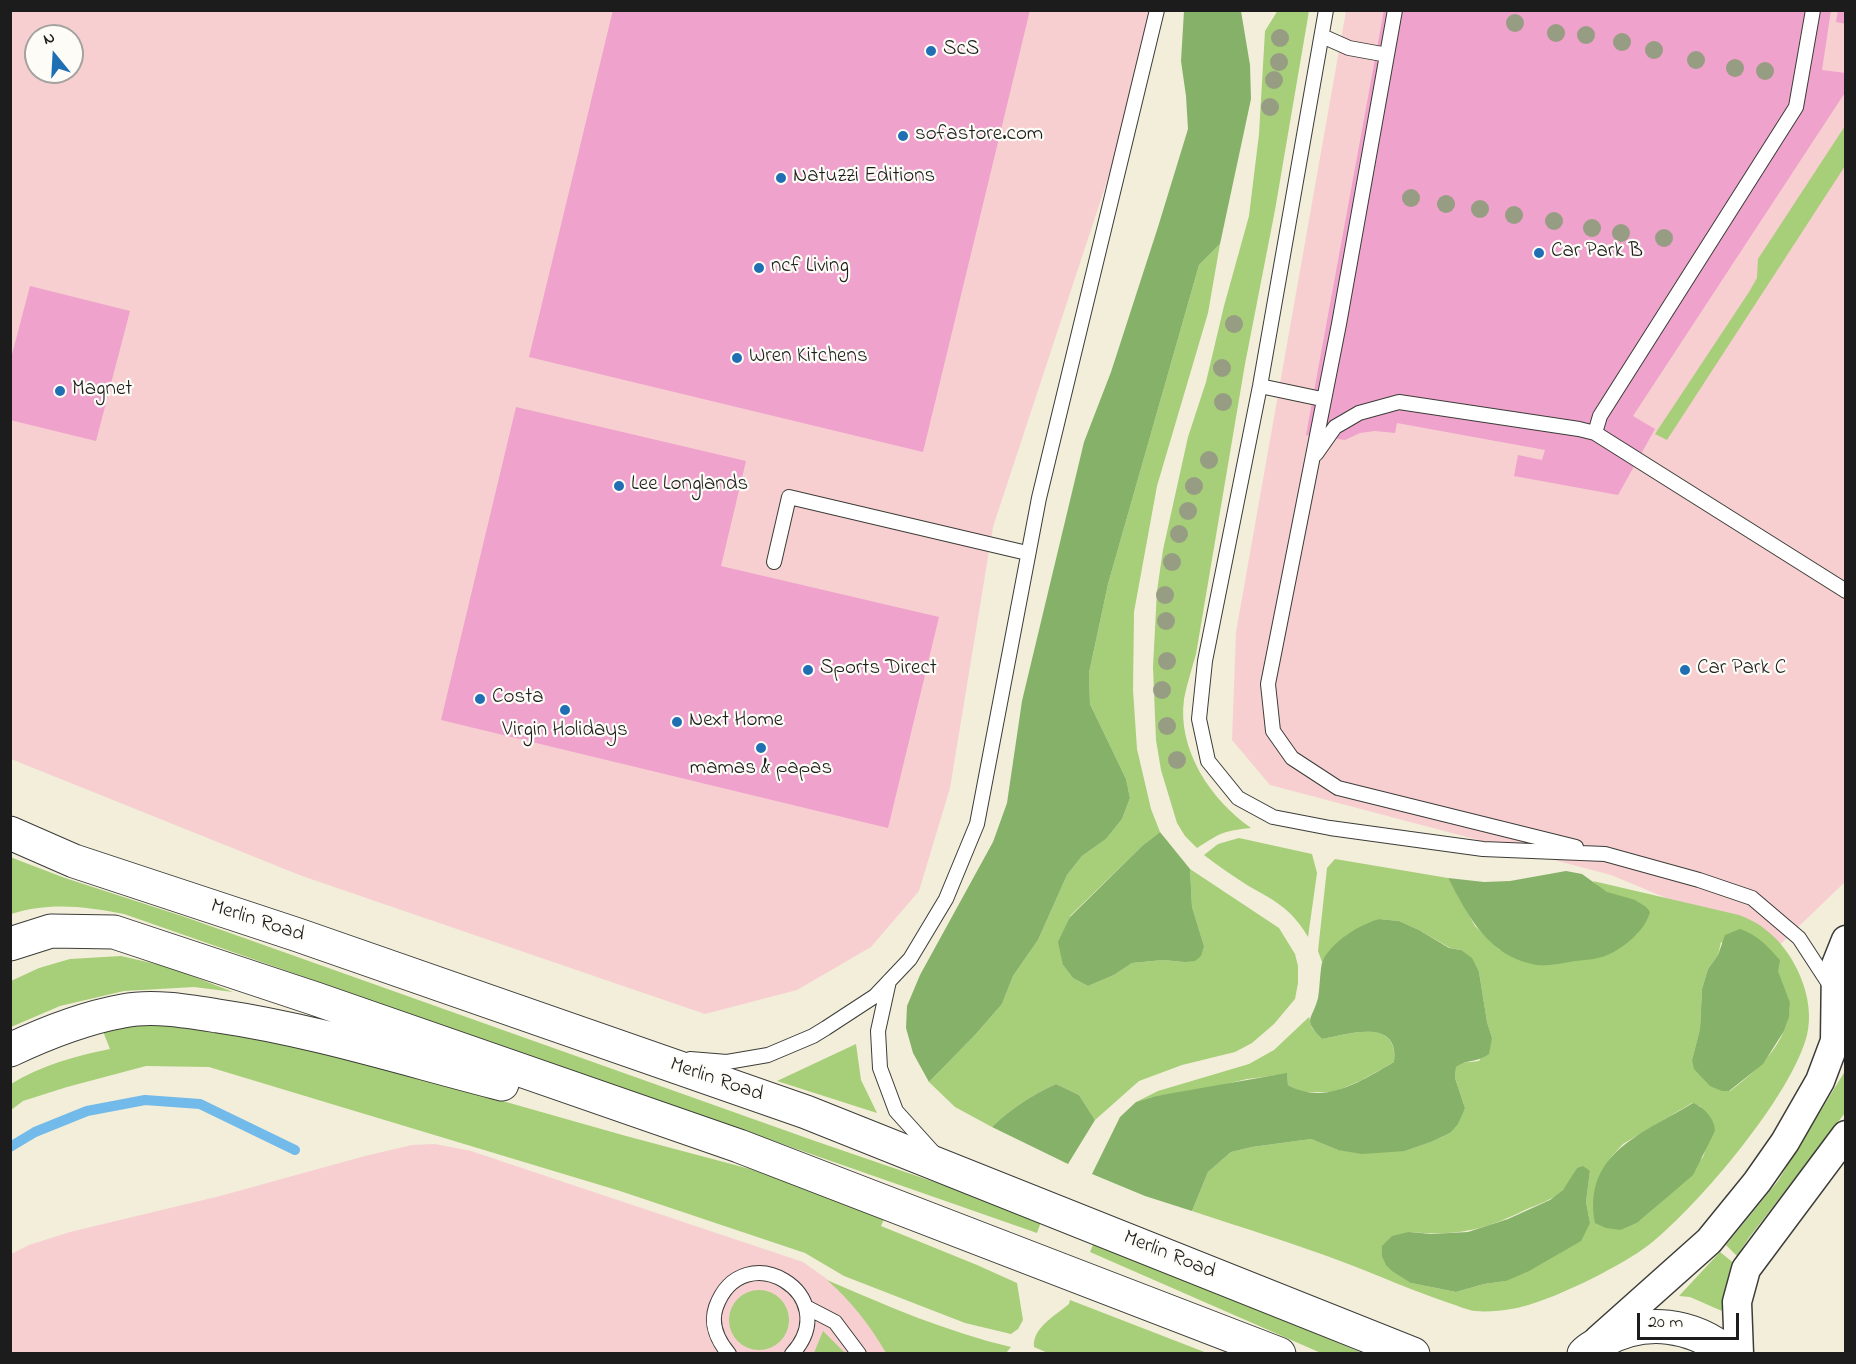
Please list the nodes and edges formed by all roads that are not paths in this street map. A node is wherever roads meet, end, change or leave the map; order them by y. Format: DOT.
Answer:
graph roads {
  1 [pos="1157,10"];
  2 [pos="1326,10"];
  3 [pos="1395,10"];
  4 [pos="1813,10"];
  5 [pos="1322,36"];
  6 [pos="1382,54"];
  7 [pos="1260,386"];
  8 [pos="1317,398"];
  9 [pos="1596,433"];
  10 [pos="1313,458"];
  11 [pos="1027,553"];
  12 [pos="774,562"];
  13 [pos="1845,591"];
  14 [pos="10,833"];
  15 [pos="1605,854"];
  16 [pos="1845,939"];
  17 [pos="10,944"];
  18 [pos="889,981"];
  19 [pos="1840,996"];
  20 [pos="10,1050"];
  21 [pos="646,1056"];
  22 [pos="1845,1135"];
  23 [pos="739,1146"];
  24 [pos="960,1173"];
  25 [pos="806,1307"];
  26 [pos="1586,1352"];
  27 [pos="729,1353"];
  28 [pos="792,1353"];
  29 [pos="859,1353"];
  30 [pos="1279,1353"];
  31 [pos="1413,1353"];
  32 [pos="1729,1353"];
  33 [pos="1739,1353"];
  1 -- 11 [label="lane"];
  2 -- 5 [label="lane"];
  3 -- 10 [label="lane"];
  4 -- 9 [label="lane"];
  5 -- 6 [label="lane"];
  5 -- 7 [label="lane"];
  7 -- 8 [label="lane"];
  7 -- 15 [label="lane"];
  9 -- 10 [label="lane"];
  9 -- 13 [label="lane"];
  10 -- 15 [label="lane"];
  11 -- 12 [label="lane"];
  11 -- 18 [label="lane"];
  14 -- 21 [label="street, Merlin Road"];
  15 -- 19 [label="lane"];
  16 -- 19 [label="street"];
  17 -- 23 [label="street"];
  18 -- 21 [label="lane"];
  18 -- 24 [label="lane"];
  19 -- 26 [label="street"];
  20 -- 23 [label="street"];
  21 -- 24 [label="street, Merlin Road"];
  22 -- 33 [label="street"];
  23 -- 30 [label="street"];
  24 -- 31 [label="street, Merlin Road"];
  25 -- 27 [label="lane"];
  25 -- 28 [label="lane"];
  25 -- 29 [label="lane"];
  26 -- 32 [label="street"];
}
